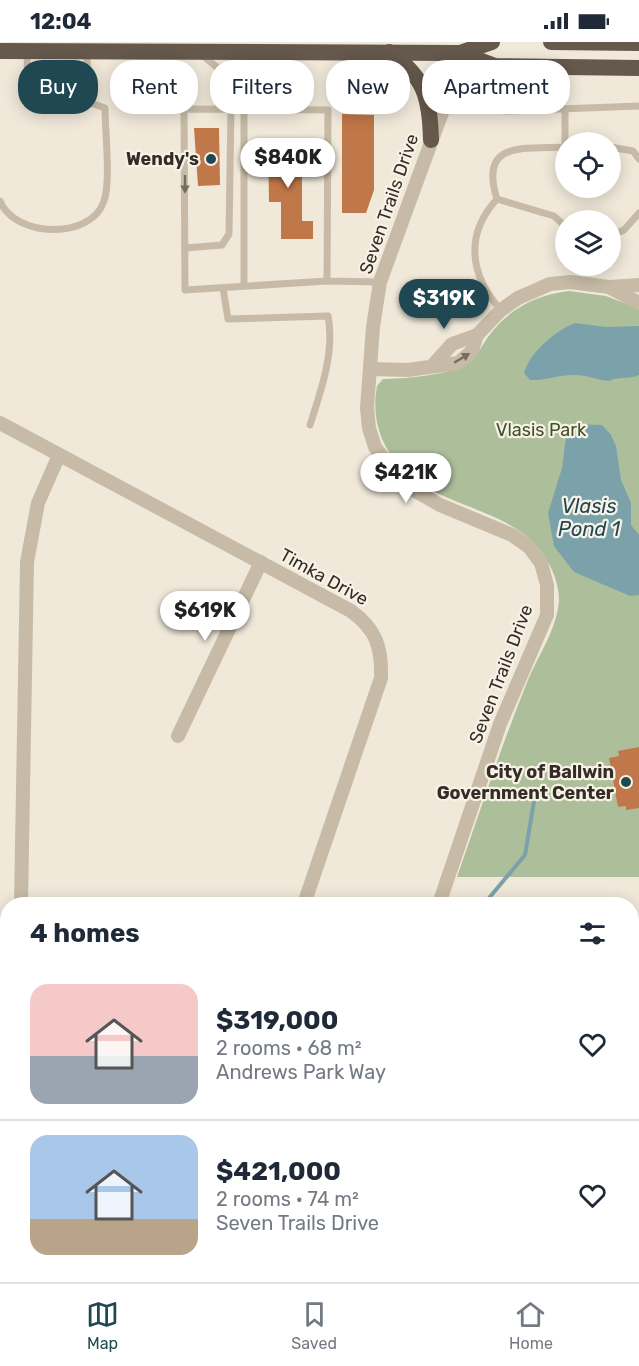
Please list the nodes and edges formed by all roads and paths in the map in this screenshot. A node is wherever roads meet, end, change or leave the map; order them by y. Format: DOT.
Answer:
graph roads {
  1 [pos="492,42"];
  2 [pos="551,42"];
  3 [pos="639,43"];
  4 [pos="120,46"];
  5 [pos="272,46"];
  6 [pos="362,47"];
  7 [pos="6,48"];
  8 [pos="87,50"];
  9 [pos="195,50"];
  10 [pos="27,51"];
  11 [pos="388,52"];
  12 [pos="460,53"];
  13 [pos="27,60"];
  14 [pos="87,60"];
  15 [pos="210,62"];
  16 [pos="639,68"];
  17 [pos="98,106"];
  18 [pos="639,106"];
  19 [pos="210,108"];
  20 [pos="570,109"];
  21 [pos="314,110"];
  22 [pos="231,114"];
  23 [pos="245,114"];
  24 [pos="565,114"];
  25 [pos="431,140"];
  26 [pos="621,147"];
  27 [pos="639,159"];
  28 [pos="497,199"];
  29 [pos="0,201"];
  30 [pos="639,213"];
  31 [pos="555,217"];
  32 [pos="621,231"];
  33 [pos="185,248"];
  34 [pos="327,281"];
  35 [pos="380,282"];
  36 [pos="244,284"];
  37 [pos="639,285"];
  38 [pos="609,287"];
  39 [pos="223,288"];
  40 [pos="639,303"];
  41 [pos="501,310"];
  42 [pos="477,335"];
  43 [pos="434,364"];
  44 [pos="370,369"];
  45 [pos="0,423"];
  46 [pos="310,425"];
  47 [pos="59,455"];
  48 [pos="261,562"];
  49 [pos="178,736"];
  50 [pos="21,897"];
  51 [pos="306,897"];
  52 [pos="441,897"];
  1 -- 12 [label="highway"];
  2 -- 3 [label="highway"];
  4 -- 8 [label="highway"];
  4 -- 9 [label="highway"];
  5 -- 6 [label="highway"];
  5 -- 9 [label="highway"];
  6 -- 11 [label="highway"];
  7 -- 10 [label="highway"];
  8 -- 10 [label="highway"];
  8 -- 14 [label="lane"];
  9 -- 15 [label="lane"];
  10 -- 13 [label="lane"];
  11 -- 12 [label="highway"];
  11 -- 25 [label="highway"];
  12 -- 16 [label="highway"];
  12 -- 25 [label="street, Seven Trails Drive"];
  17 -- 29 [label="lane"];
  18 -- 20 [label="lane"];
  19 -- 33 [label="lane, one-way"];
  21 -- 34 [label="lane"];
  22 -- 33 [label="lane"];
  23 -- 36 [label="lane"];
  24 -- 28 [label="lane"];
  25 -- 35 [label="street, Seven Trails Drive"];
  26 -- 27 [label="lane"];
  28 -- 31 [label="lane"];
  28 -- 41 [label="lane"];
  30 -- 32 [label="lane"];
  33 -- 39 [label="lane"];
  34 -- 35 [label="lane"];
  34 -- 36 [label="lane"];
  35 -- 44 [label="street, Seven Trails Drive"];
  36 -- 39 [label="lane"];
  37 -- 38 [label="street"];
  38 -- 40 [label="street"];
  38 -- 41 [label="street"];
  39 -- 46 [label="lane"];
  41 -- 42 [label="street"];
  42 -- 43 [label="street"];
  43 -- 42 [label="street, one-way"];
  43 -- 44 [label="street"];
  44 -- 52 [label="street, Seven Trails Drive"];
  45 -- 47 [label="street, Timka Drive"];
  47 -- 48 [label="street, Timka Drive"];
  47 -- 50 [label="street"];
  48 -- 49 [label="street"];
  48 -- 51 [label="street, Timka Drive"];
}
